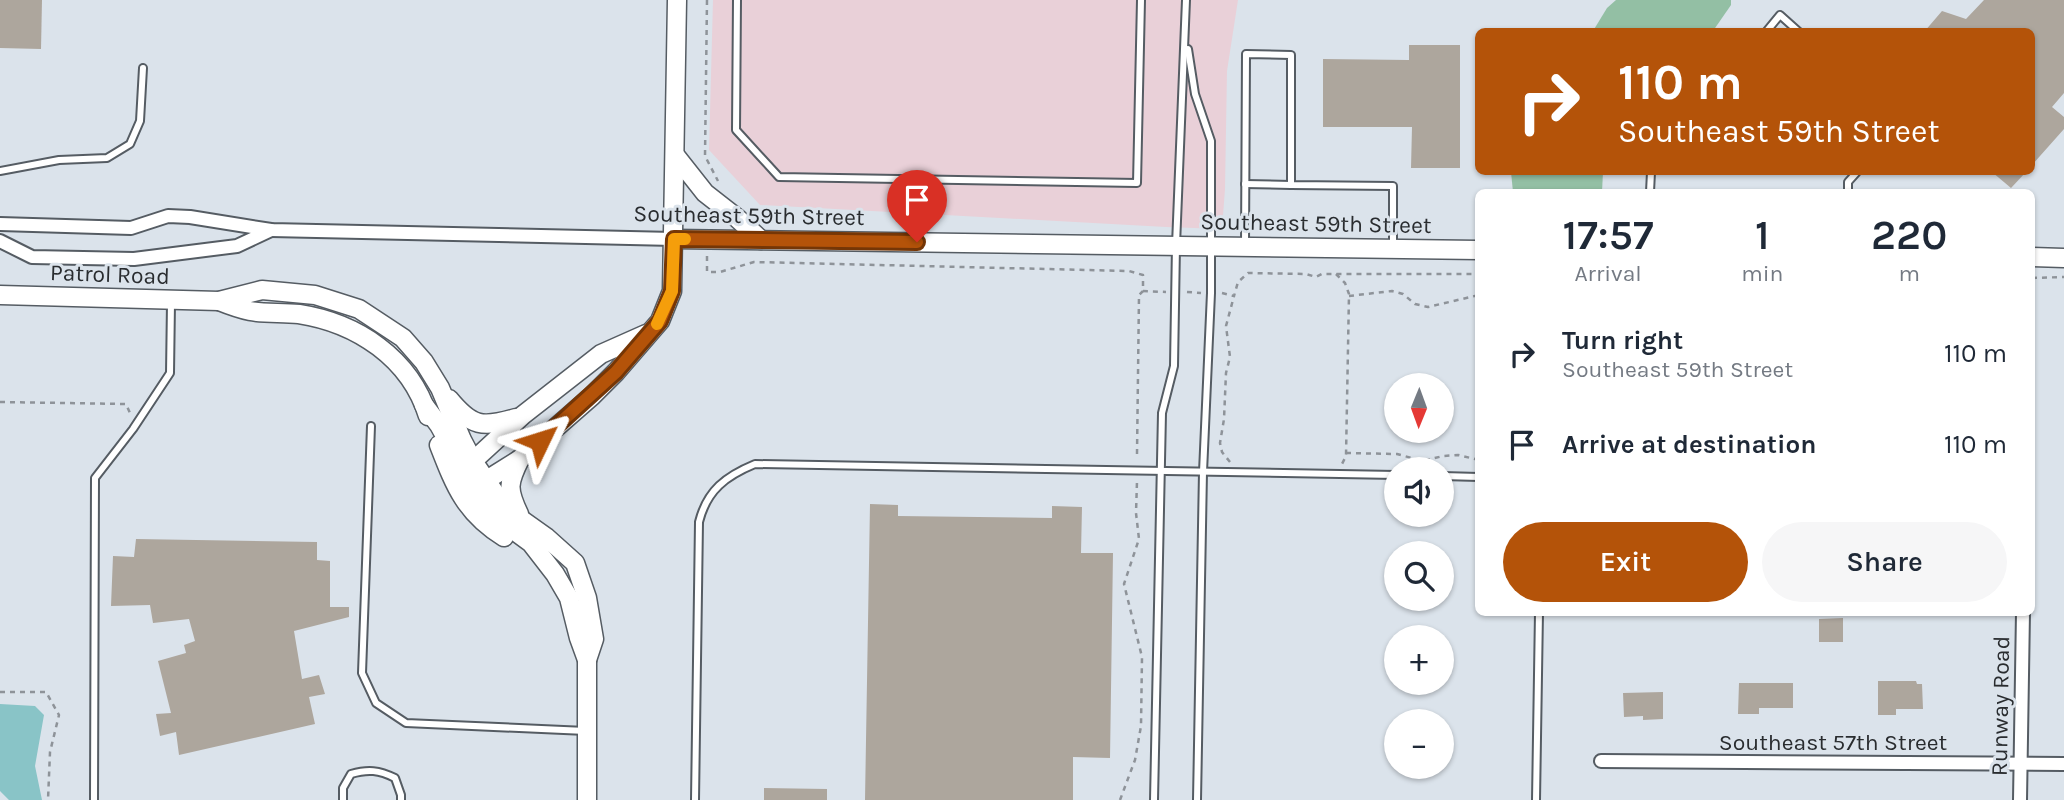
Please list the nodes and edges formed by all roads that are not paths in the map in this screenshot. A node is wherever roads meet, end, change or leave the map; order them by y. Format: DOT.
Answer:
graph roads {
  1 [pos="677,0"];
  2 [pos="737,0"];
  3 [pos="1141,0"];
  4 [pos="1186,0"];
  5 [pos="1769,28"];
  6 [pos="1795,28"];
  7 [pos="1185,33"];
  8 [pos="143,68"];
  9 [pos="675,155"];
  10 [pos="0,171"];
  11 [pos="1245,184"];
  12 [pos="1290,185"];
  13 [pos="0,224"];
  14 [pos="271,230"];
  15 [pos="674,239"];
  16 [pos="761,240"];
  17 [pos="0,241"];
  18 [pos="1176,245"];
  19 [pos="1211,246"];
  20 [pos="1245,246"];
  21 [pos="1393,248"];
  22 [pos="1475,250"];
  23 [pos="2035,257"];
  24 [pos="2064,258"];
  25 [pos="0,295"];
  26 [pos="171,301"];
  27 [pos="219,301"];
  28 [pos="650,333"];
  29 [pos="440,388"];
  30 [pos="426,410"];
  31 [pos="523,415"];
  32 [pos="371,426"];
  33 [pos="520,459"];
  34 [pos="473,461"];
  35 [pos="1161,471"];
  36 [pos="1203,472"];
  37 [pos="1384,475"];
  38 [pos="1454,476"];
  39 [pos="1475,477"];
  40 [pos="477,481"];
  41 [pos="524,523"];
  42 [pos="539,556"];
  43 [pos="1539,616"];
  44 [pos="2023,616"];
  45 [pos="587,660"];
  46 [pos="588,731"];
  47 [pos="1601,761"];
  48 [pos="2020,764"];
  49 [pos="2064,764"];
  50 [pos="94,800"];
  51 [pos="344,800"];
  52 [pos="401,800"];
  53 [pos="587,800"];
  54 [pos="695,800"];
  55 [pos="1154,800"];
  56 [pos="1197,800"];
  57 [pos="1536,800"];
  58 [pos="2020,800"];
  1 -- 9 [label="main road"];
  2 -- 3 [label="lane"];
  4 -- 7 [label="lane"];
  5 -- 6 [label="lane"];
  7 -- 18 [label="lane"];
  7 -- 19 [label="lane"];
  8 -- 10 [label="lane"];
  9 -- 15 [label="main road"];
  9 -- 16 [label="main road"];
  11 -- 12 [label="lane"];
  11 -- 12 [label="lane"];
  11 -- 20 [label="lane"];
  12 -- 21 [label="lane"];
  13 -- 14 [label="street, Southeast 59th Street"];
  14 -- 15 [label="street, Southeast 59th Street"];
  14 -- 17 [label="street, Southeast 59th Street"];
  15 -- 16 [label="main road, Southeast 59th Street"];
  15 -- 28 [label="main road"];
  16 -- 18 [label="main road, Southeast 59th Street"];
  18 -- 19 [label="main road, Southeast 59th Street"];
  18 -- 35 [label="lane"];
  19 -- 20 [label="main road, Southeast 59th Street"];
  19 -- 36 [label="lane"];
  20 -- 21 [label="main road, Southeast 59th Street"];
  21 -- 22 [label="main road, Southeast 59th Street"];
  23 -- 24 [label="main road"];
  25 -- 26 [label="main road, Patrol Road"];
  26 -- 27 [label="main road, Patrol Road"];
  26 -- 50 [label="lane"];
  27 -- 29 [label="main road, Patrol Road"];
  27 -- 30 [label="main road, Patrol Road"];
  28 -- 31 [label="main road"];
  28 -- 33 [label="main road"];
  29 -- 31 [label="main road"];
  29 -- 34 [label="main road, Patrol Road"];
  30 -- 40 [label="main road"];
  30 -- 42 [label="main road"];
  31 -- 34 [label="main road"];
  32 -- 46 [label="lane"];
  33 -- 40 [label="main road"];
  33 -- 41 [label="main road"];
  34 -- 40 [label="main road"];
  35 -- 36 [label="lane"];
  35 -- 54 [label="lane"];
  35 -- 55 [label="lane"];
  36 -- 37 [label="lane"];
  36 -- 56 [label="lane"];
  38 -- 39 [label="lane"];
  40 -- 41 [label="main road"];
  40 -- 42 [label="main road"];
  41 -- 45 [label="main road"];
  42 -- 45 [label="main road"];
  43 -- 57 [label="lane"];
  44 -- 48 [label="street, Runway Road"];
  45 -- 46 [label="main road"];
  46 -- 53 [label="main road"];
  47 -- 48 [label="street, Southeast 57th Street"];
  48 -- 49 [label="street, Southeast 57th Street"];
  48 -- 58 [label="street, Runway Road"];
  51 -- 52 [label="lane"];
}
